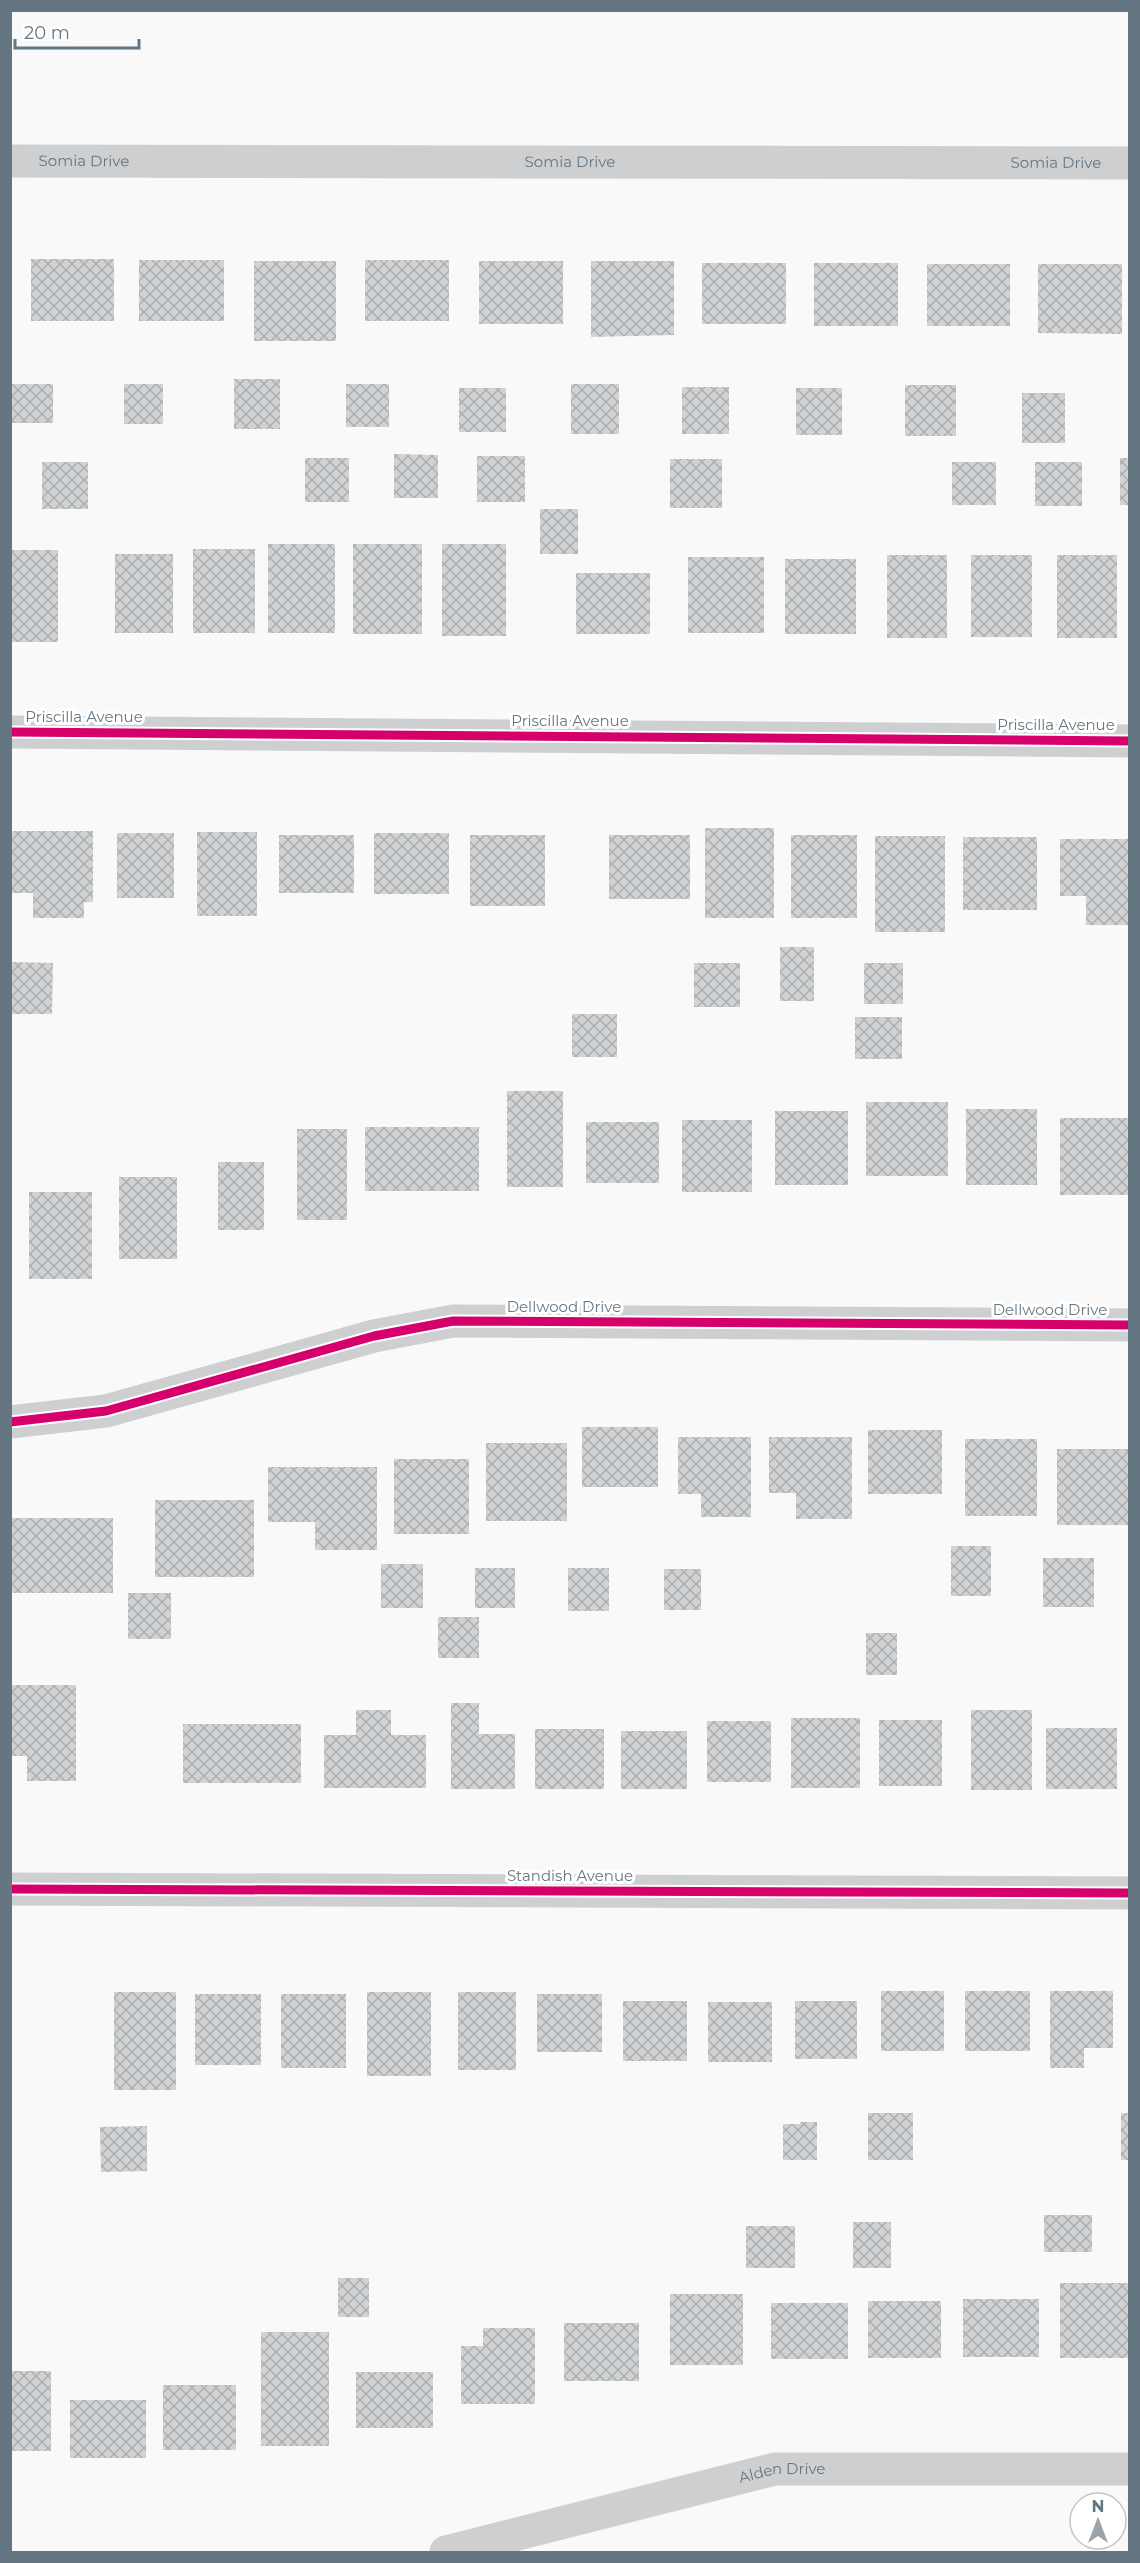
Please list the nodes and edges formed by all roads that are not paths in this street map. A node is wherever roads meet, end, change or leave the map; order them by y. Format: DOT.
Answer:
graph roads {
  1 [pos="10,161"];
  2 [pos="1130,163"];
  3 [pos="10,732"];
  4 [pos="1130,741"];
  5 [pos="1130,1325"];
  6 [pos="10,1422"];
  7 [pos="10,1889"];
  8 [pos="1130,1893"];
  9 [pos="1130,2469"];
  10 [pos="446,2553"];
  1 -- 2 [label="street, Somia Drive"];
  3 -- 4 [label="street, Priscilla Avenue"];
  5 -- 6 [label="street, Dellwood Drive"];
  7 -- 8 [label="street, Standish Avenue"];
  9 -- 10 [label="street, Alden Drive"];
}
